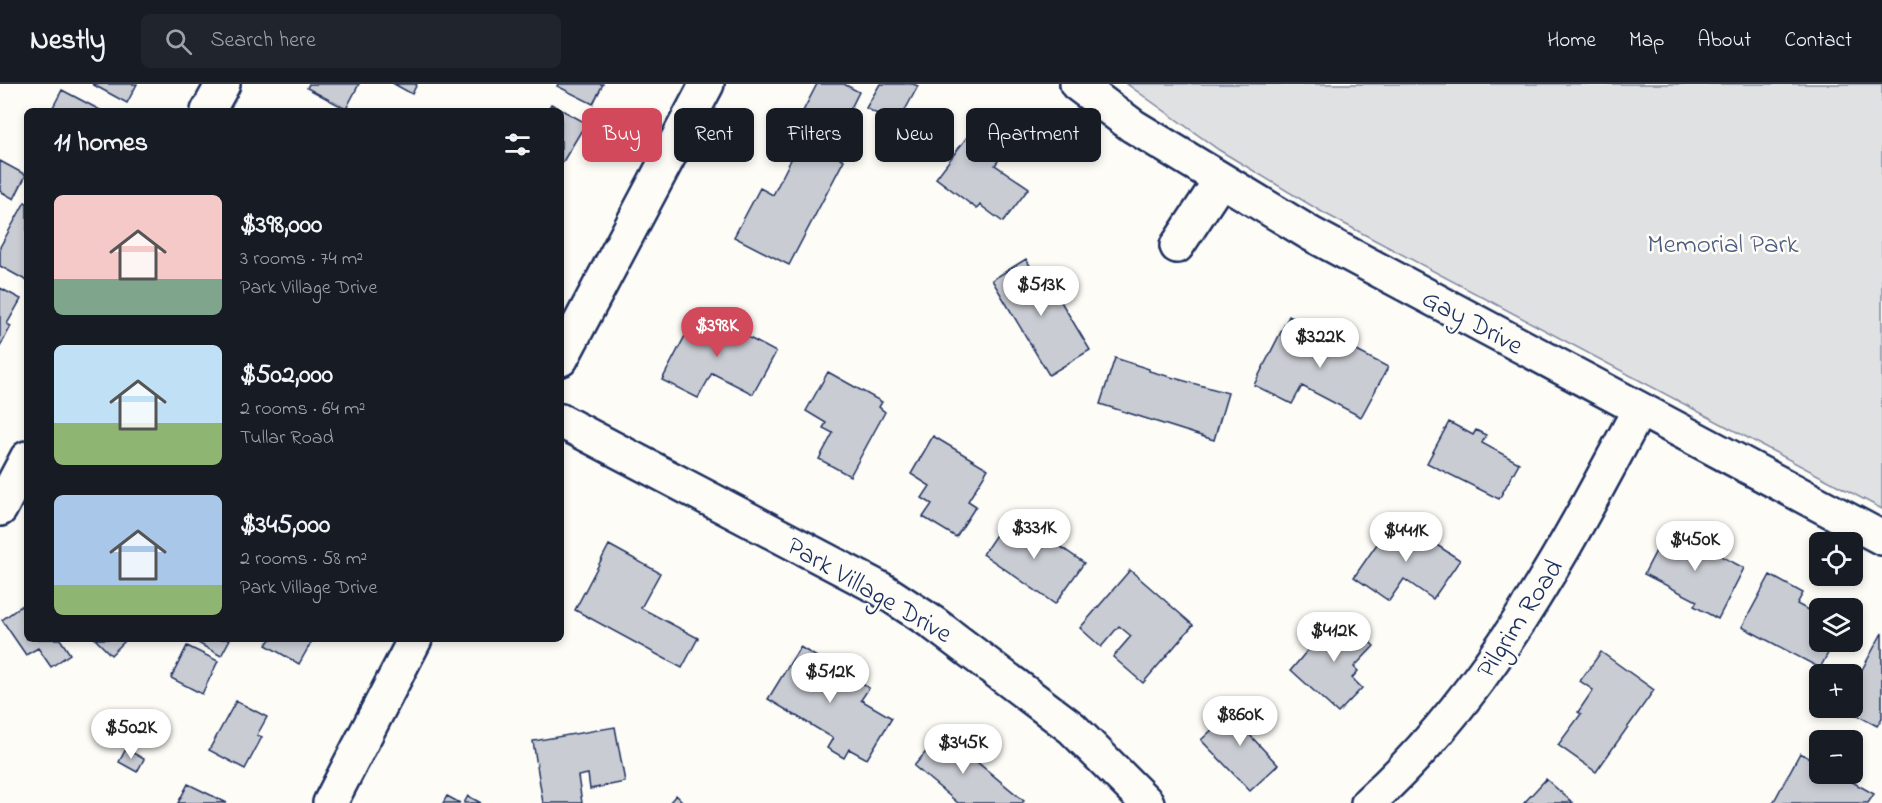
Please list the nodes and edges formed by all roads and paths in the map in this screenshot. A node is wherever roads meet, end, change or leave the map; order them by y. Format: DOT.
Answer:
graph roads {
  1 [pos="222,84"];
  2 [pos="707,84"];
  3 [pos="1077,84"];
  4 [pos="210,108"];
  5 [pos="1220,181"];
  6 [pos="1177,246"];
  7 [pos="564,353"];
  8 [pos="1639,410"];
  9 [pos="564,424"];
  10 [pos="24,464"];
  11 [pos="0,509"];
  12 [pos="1882,538"];
  13 [pos="413,642"];
  14 [pos="330,803"];
  15 [pos="1148,803"];
  16 [pos="1368,803"];
  1 -- 4 [label="street"];
  2 -- 7 [label="street"];
  3 -- 5 [label="street, Gay Drive"];
  5 -- 6 [label="street"];
  5 -- 8 [label="street, Gay Drive"];
  8 -- 12 [label="street, Gay Drive"];
  8 -- 16 [label="street, Pilgrim Road"];
  9 -- 15 [label="street, Park Village Drive"];
  10 -- 11 [label="street"];
  13 -- 14 [label="street"];
}
